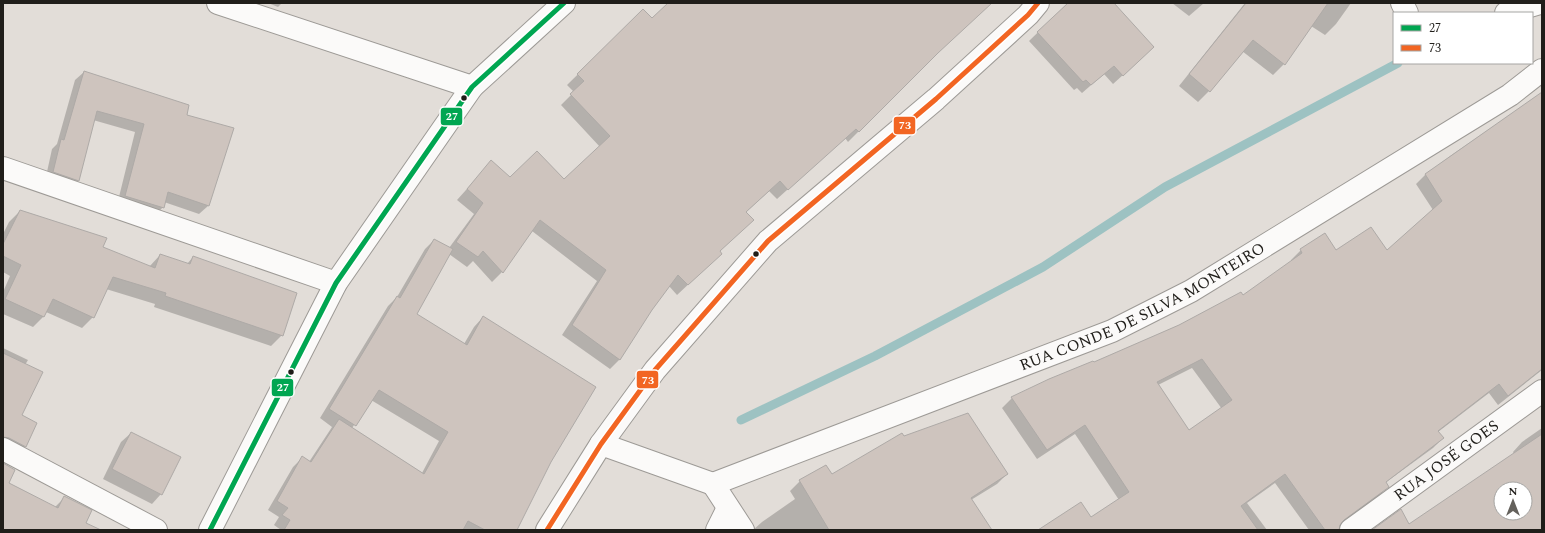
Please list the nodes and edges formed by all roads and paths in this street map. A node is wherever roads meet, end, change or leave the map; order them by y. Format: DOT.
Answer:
graph roads {
  1 [pos="218,3"];
  2 [pos="564,3"];
  3 [pos="1038,3"];
  4 [pos="1540,3"];
  5 [pos="1509,12"];
  6 [pos="1542,70"];
  7 [pos="472,87"];
  8 [pos="3,168"];
  9 [pos="336,283"];
  10 [pos="1542,391"];
  11 [pos="601,444"];
  12 [pos="3,449"];
  13 [pos="713,484"];
  14 [pos="728,508"];
  15 [pos="156,530"];
  16 [pos="210,530"];
  17 [pos="547,530"];
  18 [pos="717,530"];
  19 [pos="743,530"];
  20 [pos="1351,530"];
  1 -- 7 [label="street"];
  2 -- 7 [label="street"];
  3 -- 11 [label="street"];
  4 -- 5 [label="street"];
  6 -- 13 [label="street, RUA CONDE DE SILVA MONTEIRO"];
  7 -- 9 [label="street"];
  8 -- 9 [label="street"];
  9 -- 16 [label="street"];
  10 -- 20 [label="street, RUA JOSÉ GOES"];
  11 -- 13 [label="street"];
  11 -- 17 [label="street"];
  12 -- 15 [label="street"];
  13 -- 14 [label="street"];
  14 -- 18 [label="street"];
  14 -- 19 [label="street"];
}
